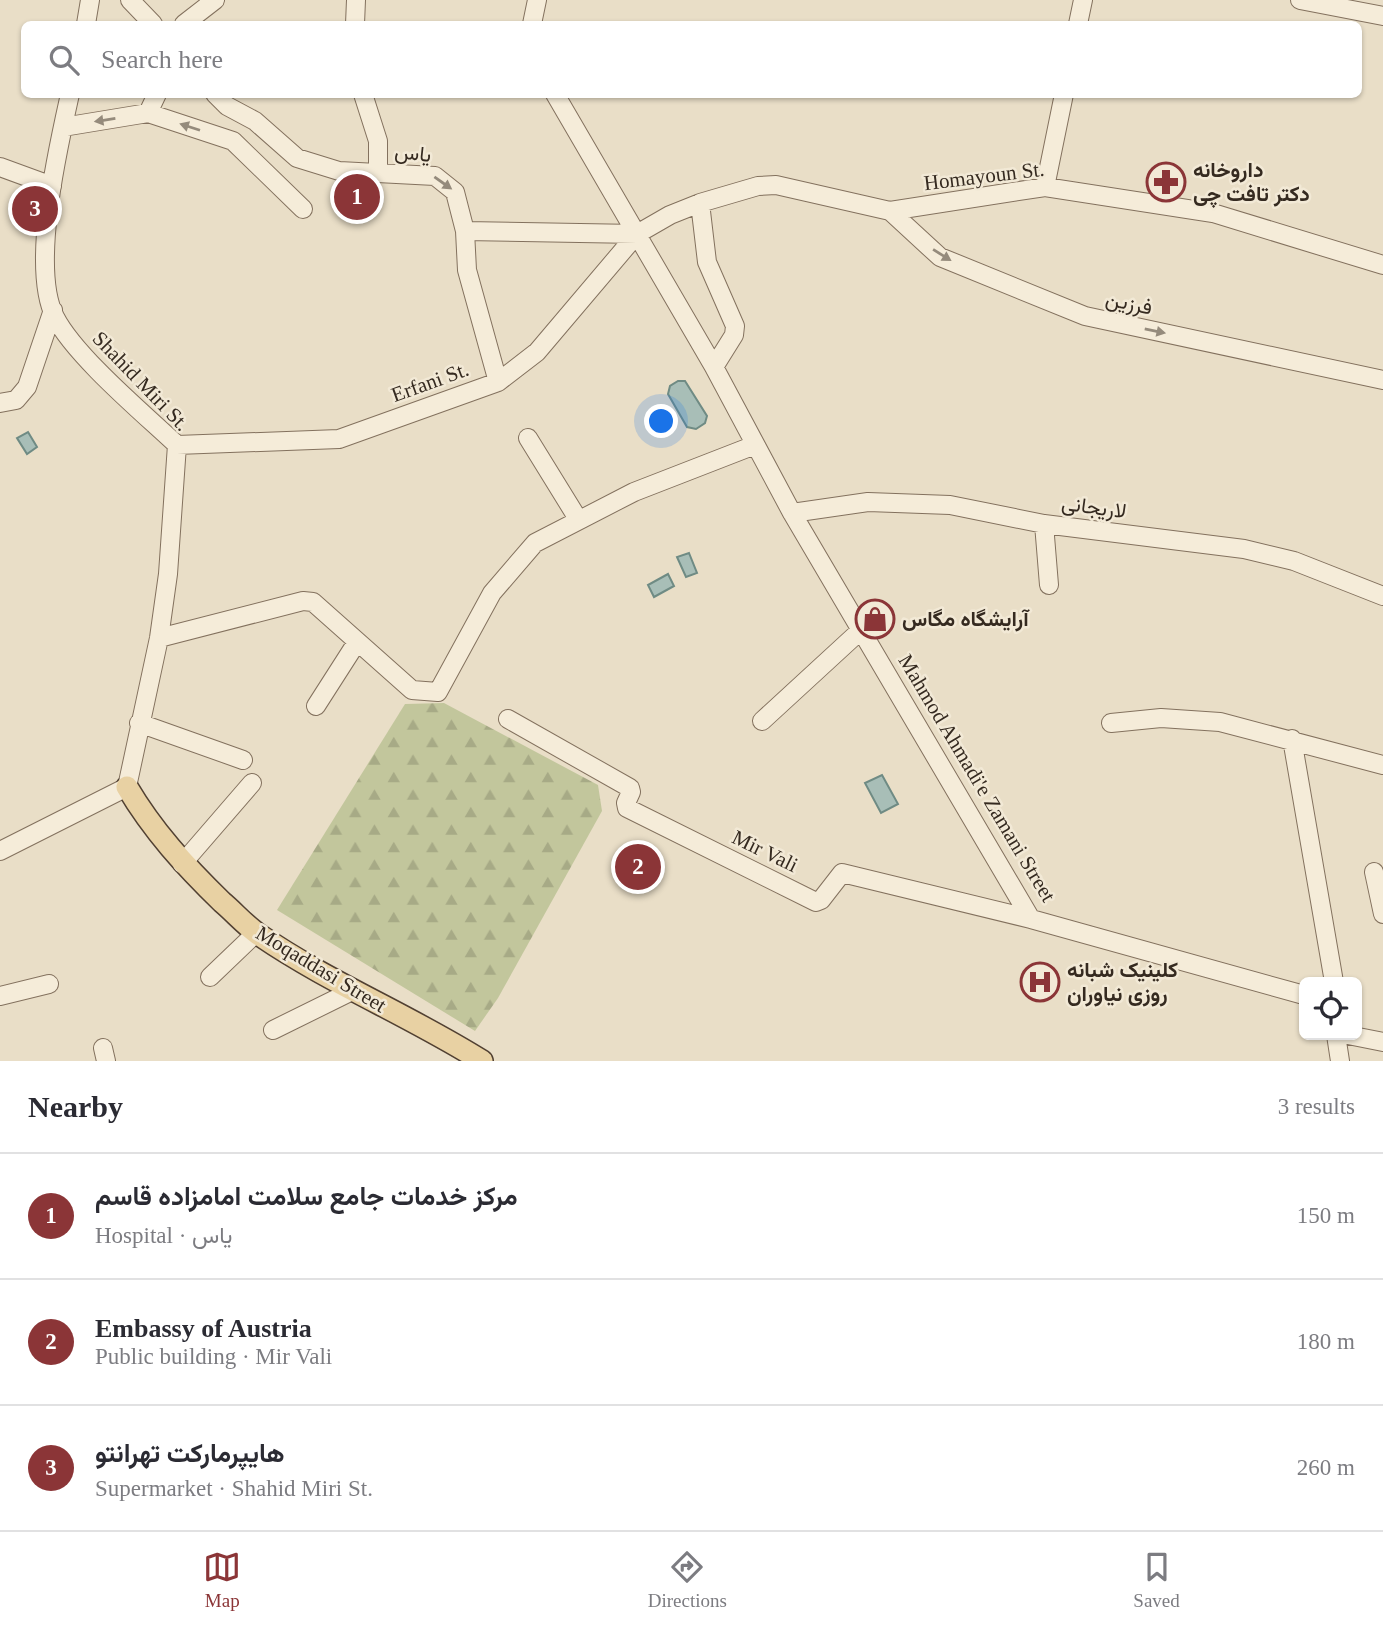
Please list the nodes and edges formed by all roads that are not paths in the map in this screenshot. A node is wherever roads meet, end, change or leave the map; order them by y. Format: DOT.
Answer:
graph roads {
  1 [pos="130,0"];
  2 [pos="215,0"];
  3 [pos="356,0"];
  4 [pos="537,0"];
  5 [pos="1083,0"];
  6 [pos="1300,0"];
  7 [pos="89,1"];
  8 [pos="1383,16"];
  9 [pos="86,21"];
  10 [pos="150,21"];
  11 [pos="188,21"];
  12 [pos="355,21"];
  13 [pos="533,21"];
  14 [pos="1079,21"];
  15 [pos="69,98"];
  16 [pos="155,98"];
  17 [pos="219,98"];
  18 [pos="364,98"];
  19 [pos="557,98"];
  20 [pos="1063,98"];
  21 [pos="148,113"];
  22 [pos="255,121"];
  23 [pos="63,127"];
  24 [pos="233,141"];
  25 [pos="0,167"];
  26 [pos="377,172"];
  27 [pos="52,186"];
  28 [pos="1045,187"];
  29 [pos="700,203"];
  30 [pos="303,209"];
  31 [pos="890,211"];
  32 [pos="466,231"];
  33 [pos="637,234"];
  34 [pos="1383,265"];
  35 [pos="52,310"];
  36 [pos="714,367"];
  37 [pos="1383,380"];
  38 [pos="498,382"];
  39 [pos="0,403"];
  40 [pos="528,438"];
  41 [pos="177,445"];
  42 [pos="755,445"];
  43 [pos="792,513"];
  44 [pos="578,519"];
  45 [pos="1044,524"];
  46 [pos="1049,585"];
  47 [pos="1383,596"];
  48 [pos="862,630"];
  49 [pos="159,638"];
  50 [pos="356,642"];
  51 [pos="316,706"];
  52 [pos="508,719"];
  53 [pos="762,721"];
  54 [pos="139,723"];
  55 [pos="1111,723"];
  56 [pos="1292,738"];
  57 [pos="243,760"];
  58 [pos="1383,765"];
  59 [pos="252,783"];
  60 [pos="127,787"];
  61 [pos="0,851"];
  62 [pos="182,864"];
  63 [pos="1374,872"];
  64 [pos="1383,914"];
  65 [pos="1031,919"];
  66 [pos="256,933"];
  67 [pos="210,977"];
  68 [pos="1333,977"];
  69 [pos="49,984"];
  70 [pos="352,992"];
  71 [pos="1299,994"];
  72 [pos="0,996"];
  73 [pos="273,1030"];
  74 [pos="1362,1038"];
  75 [pos="1337,1040"];
  76 [pos="1383,1042"];
  77 [pos="482,1061"];
  78 [pos="1340,1061"];
  1 -- 10 [label="street"];
  2 -- 11 [label="street"];
  3 -- 12 [label="street"];
  4 -- 13 [label="street"];
  5 -- 14 [label="street"];
  6 -- 8 [label="street"];
  7 -- 9 [label="street"];
  15 -- 23 [label="street, Shahid Miri St."];
  16 -- 21 [label="street"];
  17 -- 22 [label="street, یاس"];
  18 -- 26 [label="street"];
  19 -- 33 [label="street, Mahmod Ahmadi'e Zamani Street"];
  20 -- 28 [label="street"];
  21 -- 23 [label="street, one-way"];
  24 -- 21 [label="street, one-way"];
  22 -- 24 [label="street"];
  22 -- 26 [label="street, یاس"];
  23 -- 27 [label="street, Shahid Miri St."];
  24 -- 30 [label="street"];
  25 -- 27 [label="street"];
  26 -- 32 [label="street, یاس, one-way"];
  27 -- 35 [label="street, Shahid Miri St."];
  28 -- 31 [label="street, Homayoun St."];
  28 -- 34 [label="street, Homayoun St."];
  29 -- 31 [label="street, Homayoun St."];
  29 -- 33 [label="street, Homayoun St."];
  29 -- 36 [label="street"];
  31 -- 37 [label="street, فرزین, one-way"];
  32 -- 33 [label="street"];
  32 -- 38 [label="street, یاس"];
  33 -- 36 [label="street, Mahmod Ahmadi'e Zamani Street"];
  33 -- 38 [label="street, Erfani St."];
  35 -- 39 [label="street"];
  35 -- 41 [label="street, Shahid Miri St."];
  36 -- 42 [label="street, Mahmod Ahmadi'e Zamani Street"];
  38 -- 41 [label="street, Erfani St."];
  40 -- 44 [label="street"];
  41 -- 49 [label="street, Shahid Miri St."];
  42 -- 43 [label="street, Mahmod Ahmadi'e Zamani Street"];
  42 -- 44 [label="street"];
  43 -- 45 [label="street, لاریجانی"];
  43 -- 48 [label="street, Mahmod Ahmadi'e Zamani Street"];
  44 -- 50 [label="street"];
  45 -- 46 [label="street"];
  45 -- 47 [label="street, لاریجانی"];
  48 -- 53 [label="street"];
  48 -- 65 [label="street, Mahmod Ahmadi'e Zamani Street"];
  49 -- 50 [label="street"];
  49 -- 54 [label="street, Shahid Miri St."];
  50 -- 51 [label="street"];
  52 -- 65 [label="street, Mir Vali"];
  54 -- 57 [label="street"];
  54 -- 60 [label="street, Shahid Miri St."];
  55 -- 56 [label="street"];
  56 -- 58 [label="street"];
  56 -- 68 [label="street"];
  59 -- 62 [label="street"];
  60 -- 61 [label="street"];
  60 -- 62 [label="main road, Moqaddasi Street"];
  62 -- 66 [label="main road, Moqaddasi Street"];
  63 -- 64 [label="street"];
  65 -- 71 [label="street, Mahmod Ahmadi'e Zamani Street"];
  66 -- 67 [label="street"];
  66 -- 70 [label="main road, Moqaddasi Street"];
  69 -- 72 [label="street"];
  70 -- 73 [label="street"];
  70 -- 77 [label="main road, Moqaddasi Street"];
  74 -- 76 [label="street"];
  75 -- 78 [label="street"];
}
